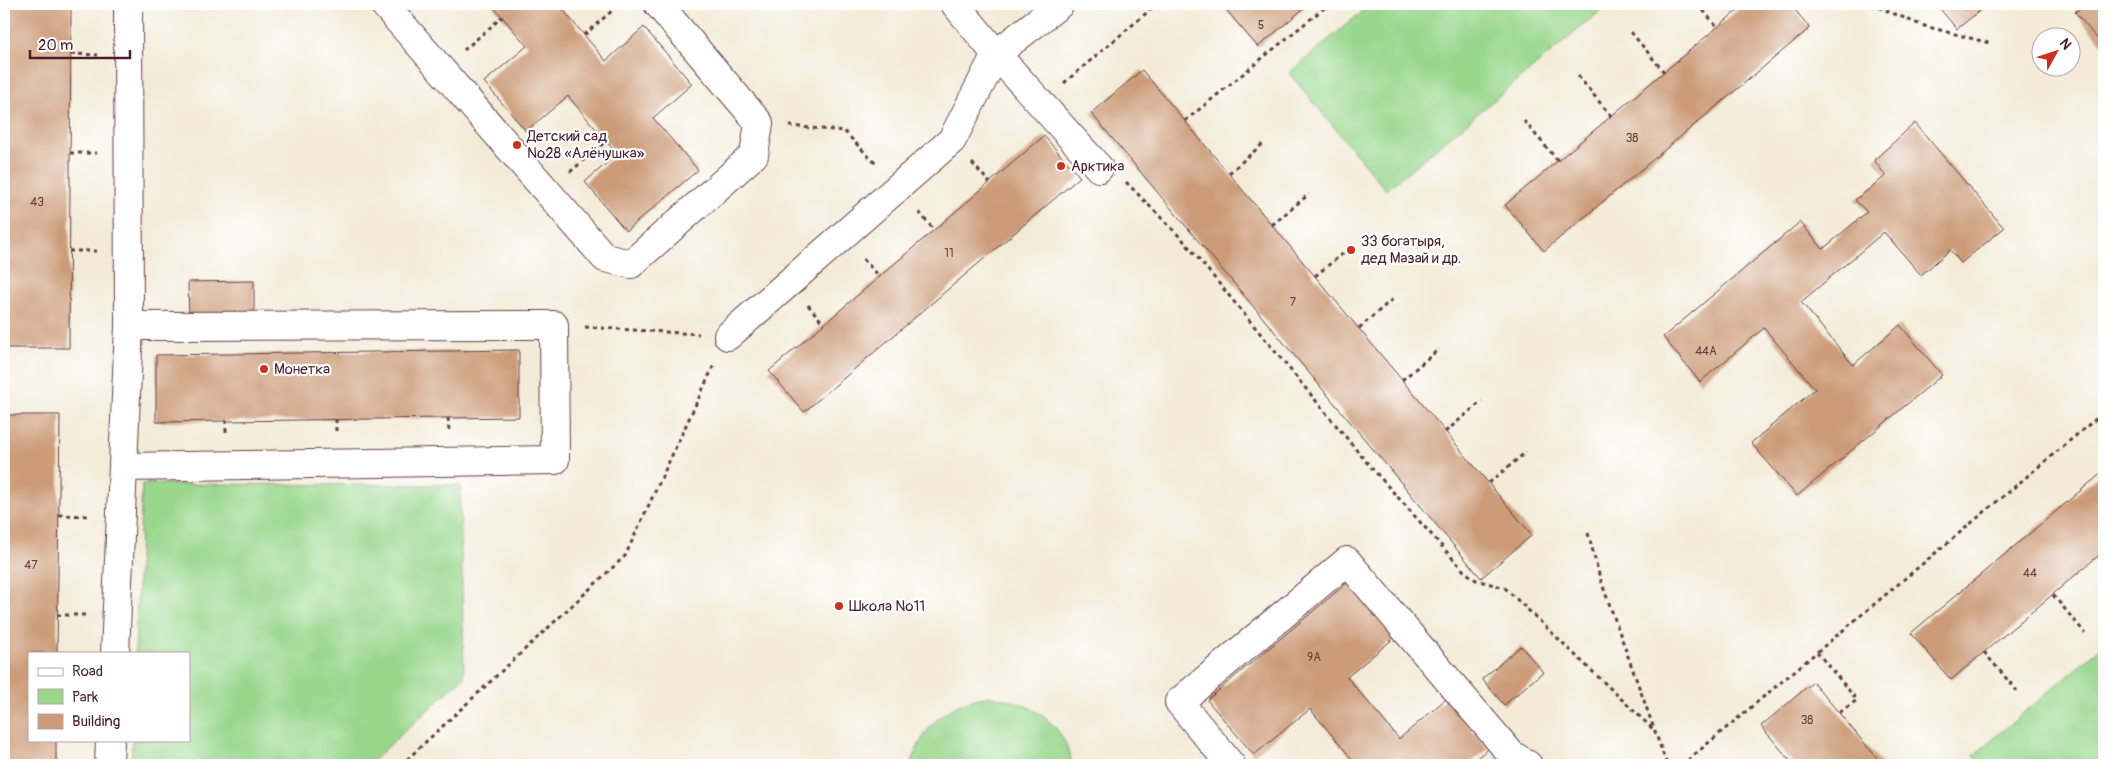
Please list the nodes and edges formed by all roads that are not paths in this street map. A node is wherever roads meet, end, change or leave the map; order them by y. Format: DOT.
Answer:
graph roads {
  1 [pos="128,4"];
  2 [pos="384,4"];
  3 [pos="658,4"];
  4 [pos="955,4"];
  5 [pos="1060,4"];
  6 [pos="996,54"];
  7 [pos="1099,168"];
  8 [pos="129,326"];
  9 [pos="728,336"];
  10 [pos="124,467"];
  11 [pos="115,652"];
  12 [pos="110,742"];
  13 [pos="1513,762"];
  14 [pos="109,765"];
  15 [pos="1231,765"];
  1 -- 8 [label="street"];
  2 -- 3 [label="street"];
  4 -- 6 [label="street"];
  5 -- 6 [label="street"];
  6 -- 7 [label="street"];
  6 -- 9 [label="street"];
  8 -- 10 [label="street"];
  8 -- 10 [label="street"];
  10 -- 11 [label="street"];
  12 -- 14 [label="street"];
  13 -- 15 [label="street"];
}
